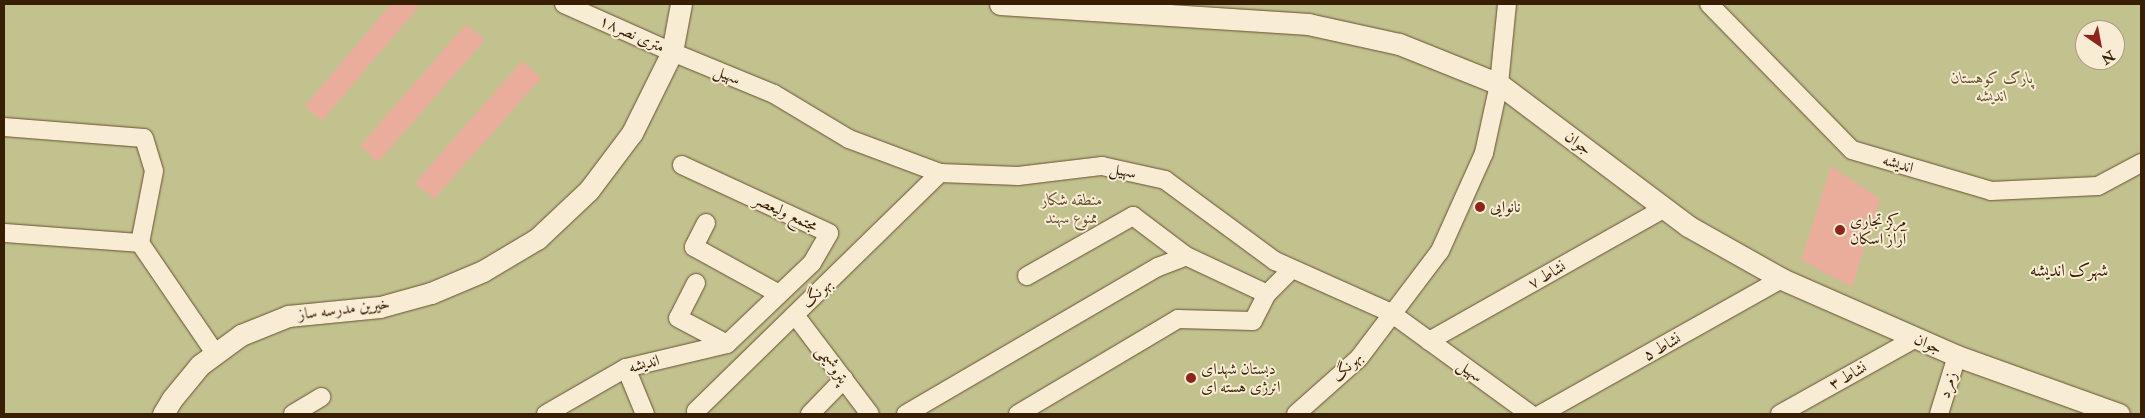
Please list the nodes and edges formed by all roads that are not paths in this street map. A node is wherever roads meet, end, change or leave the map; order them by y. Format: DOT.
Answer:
graph roads {
  1 [pos="564,4"];
  2 [pos="681,4"];
  3 [pos="1000,4"];
  4 [pos="1508,4"];
  5 [pos="1709,4"];
  6 [pos="672,52"];
  7 [pos="1499,84"];
  8 [pos="4,127"];
  9 [pos="2141,164"];
  10 [pos="682,165"];
  11 [pos="940,173"];
  12 [pos="1665,208"];
  13 [pos="706,223"];
  14 [pos="4,233"];
  15 [pos="140,243"];
  16 [pos="1186,256"];
  17 [pos="1292,269"];
  18 [pos="1028,276"];
  19 [pos="1782,279"];
  20 [pos="696,283"];
  21 [pos="779,294"];
  22 [pos="1267,294"];
  23 [pos="1391,313"];
  24 [pos="795,315"];
  25 [pos="1916,338"];
  26 [pos="1429,341"];
  27 [pos="724,345"];
  28 [pos="215,353"];
  29 [pos="1957,356"];
  30 [pos="626,368"];
  31 [pos="844,380"];
  32 [pos="321,397"];
  33 [pos="163,414"];
  34 [pos="293,414"];
  35 [pos="546,414"];
  36 [pos="645,414"];
  37 [pos="696,414"];
  38 [pos="810,414"];
  39 [pos="870,414"];
  40 [pos="906,414"];
  41 [pos="1018,414"];
  42 [pos="1296,414"];
  43 [pos="1530,414"];
  44 [pos="1541,414"];
  45 [pos="1780,414"];
  46 [pos="1939,414"];
  47 [pos="2119,414"];
  1 -- 6 [label="street, ۱۸متری نصر"];
  2 -- 6 [label="street, خیرین مدرسه ساز"];
  3 -- 7 [label="street, جوان"];
  4 -- 7 [label="street, بهرنگ"];
  5 -- 9 [label="street, اندیشه"];
  6 -- 11 [label="street, سهیل"];
  6 -- 28 [label="street, خیرین مدرسه ساز"];
  7 -- 12 [label="street, جوان"];
  7 -- 23 [label="street, بهرنگ"];
  8 -- 15 [label="street"];
  10 -- 21 [label="street, مجتمع ولیعصر"];
  11 -- 17 [label="street, سهیل"];
  11 -- 24 [label="street, بهرنگ"];
  12 -- 19 [label="street, جوان"];
  12 -- 26 [label="street, نشاط ۷"];
  13 -- 21 [label="street"];
  14 -- 15 [label="street"];
  15 -- 28 [label="street"];
  16 -- 18 [label="street"];
  16 -- 22 [label="street"];
  16 -- 40 [label="street"];
  17 -- 22 [label="street"];
  17 -- 23 [label="street, سهیل"];
  19 -- 25 [label="street, جوان"];
  19 -- 44 [label="street, نشاط ۵"];
  20 -- 27 [label="street"];
  21 -- 27 [label="street, مجتمع ولیعصر"];
  22 -- 41 [label="street"];
  23 -- 26 [label="street, سهیل"];
  23 -- 42 [label="street, بهرنگ"];
  24 -- 31 [label="street, پتروشیمی"];
  24 -- 37 [label="street, بهرنگ"];
  25 -- 29 [label="street, جوان"];
  25 -- 45 [label="street, نشاط ۳"];
  26 -- 43 [label="street, سهیل"];
  27 -- 30 [label="street, اندیشه"];
  28 -- 33 [label="street, خیرین مدرسه ساز"];
  29 -- 46 [label="street, زمرد"];
  29 -- 47 [label="street, جوان"];
  30 -- 35 [label="street, اندیشه"];
  30 -- 36 [label="street"];
  31 -- 38 [label="street"];
  31 -- 39 [label="street, پتروشیمی"];
  32 -- 34 [label="street"];
}
